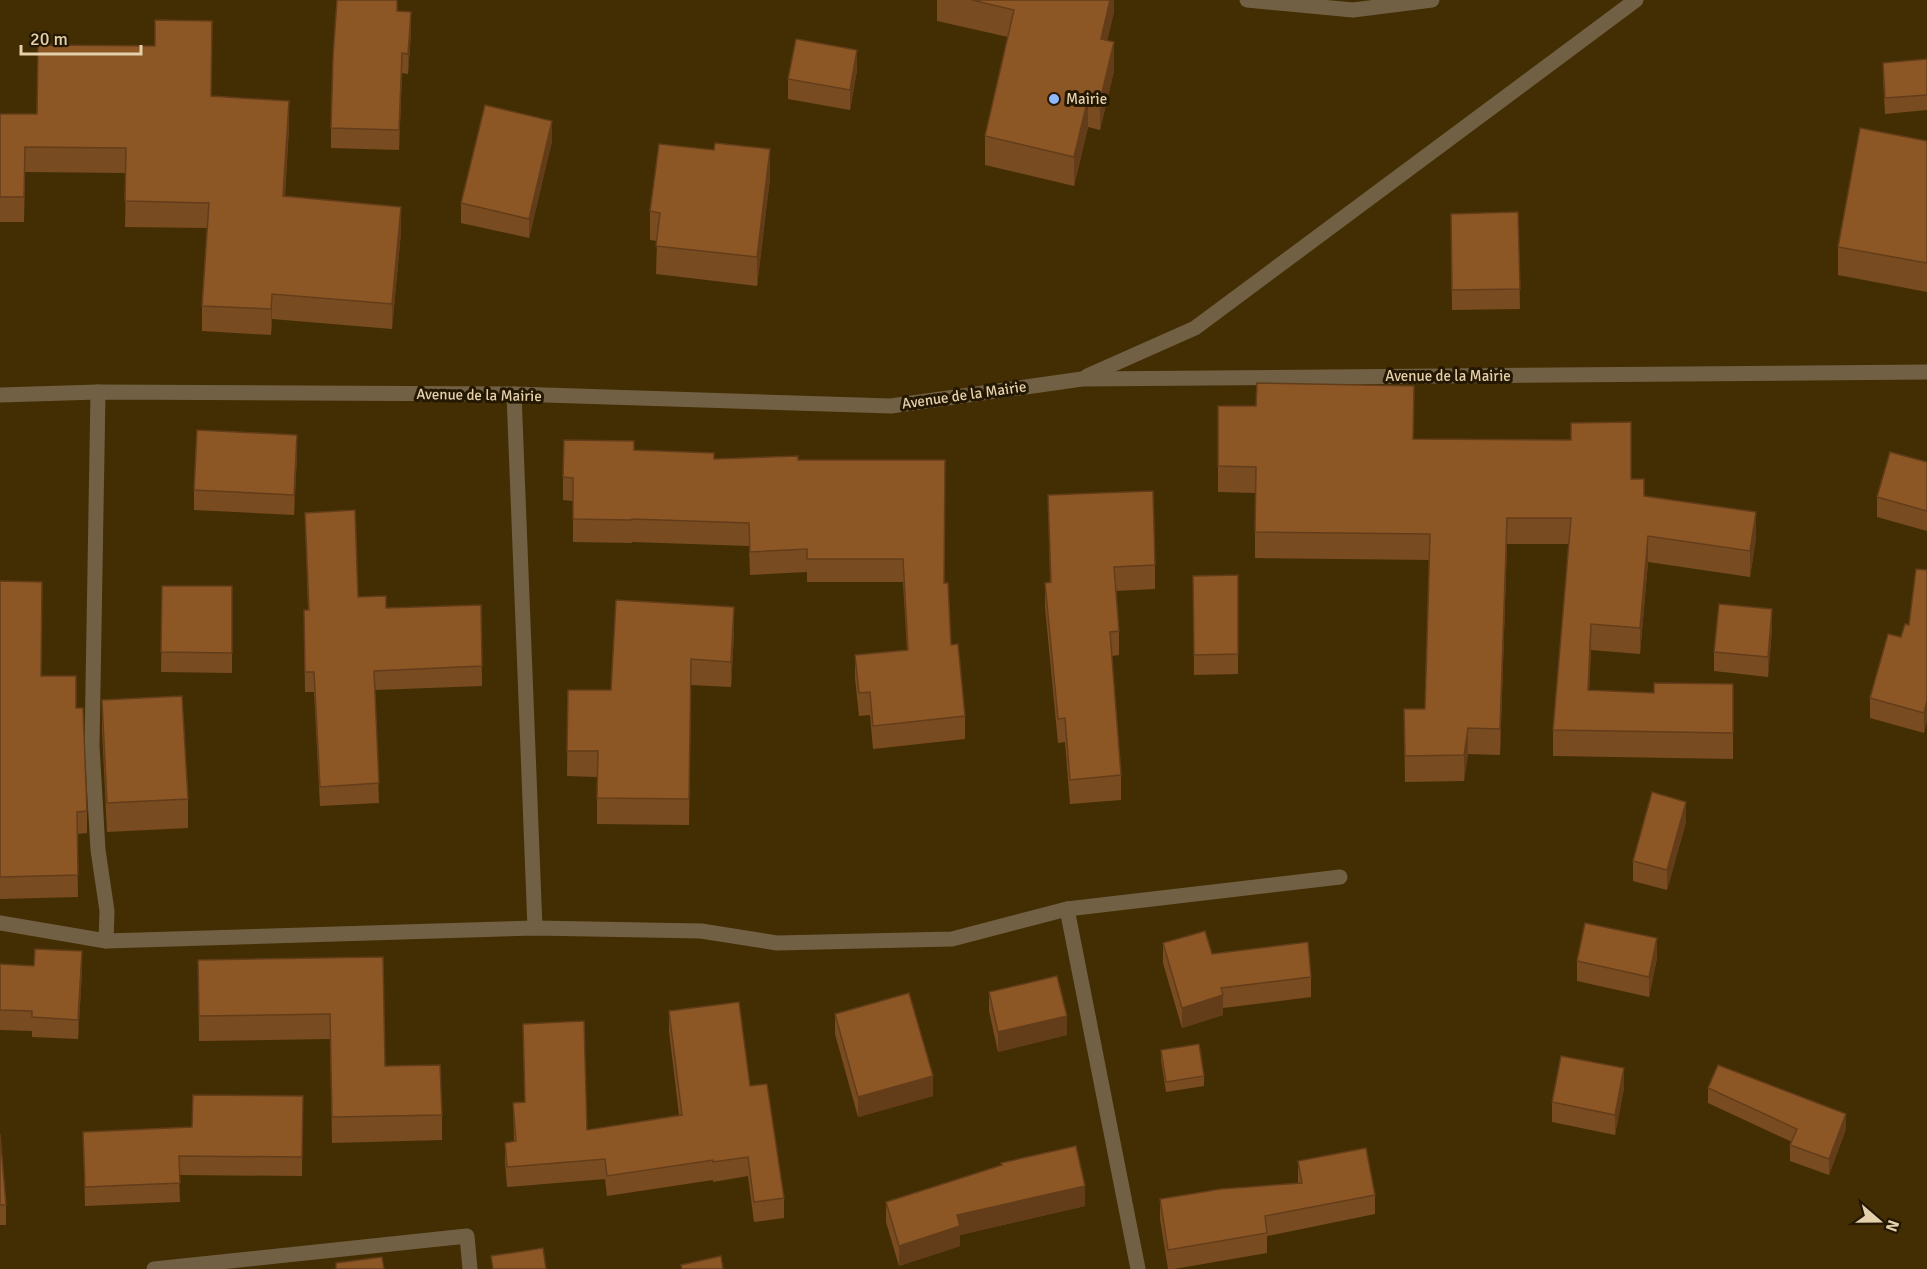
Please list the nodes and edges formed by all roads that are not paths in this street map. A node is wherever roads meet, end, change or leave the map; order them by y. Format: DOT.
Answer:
graph roads {
  1 [pos="1247,0"];
  2 [pos="1432,0"];
  3 [pos="1636,0"];
  4 [pos="1927,372"];
  5 [pos="1082,379"];
  6 [pos="98,392"];
  7 [pos="514,394"];
  8 [pos="0,395"];
  9 [pos="1340,877"];
  10 [pos="1067,909"];
  11 [pos="0,923"];
  12 [pos="535,928"];
  13 [pos="106,941"];
  14 [pos="154,1269"];
  15 [pos="470,1269"];
  16 [pos="1137,1269"];
  1 -- 2 [label="street"];
  3 -- 5 [label="street"];
  4 -- 5 [label="street, Avenue de la Mairie"];
  5 -- 7 [label="street, Avenue de la Mairie"];
  6 -- 7 [label="street, Avenue de la Mairie"];
  6 -- 8 [label="street, Avenue de la Mairie"];
  6 -- 13 [label="street"];
  7 -- 12 [label="street"];
  9 -- 10 [label="street"];
  10 -- 12 [label="street"];
  10 -- 16 [label="street"];
  11 -- 13 [label="street"];
  12 -- 13 [label="street"];
  14 -- 15 [label="street"];
}
